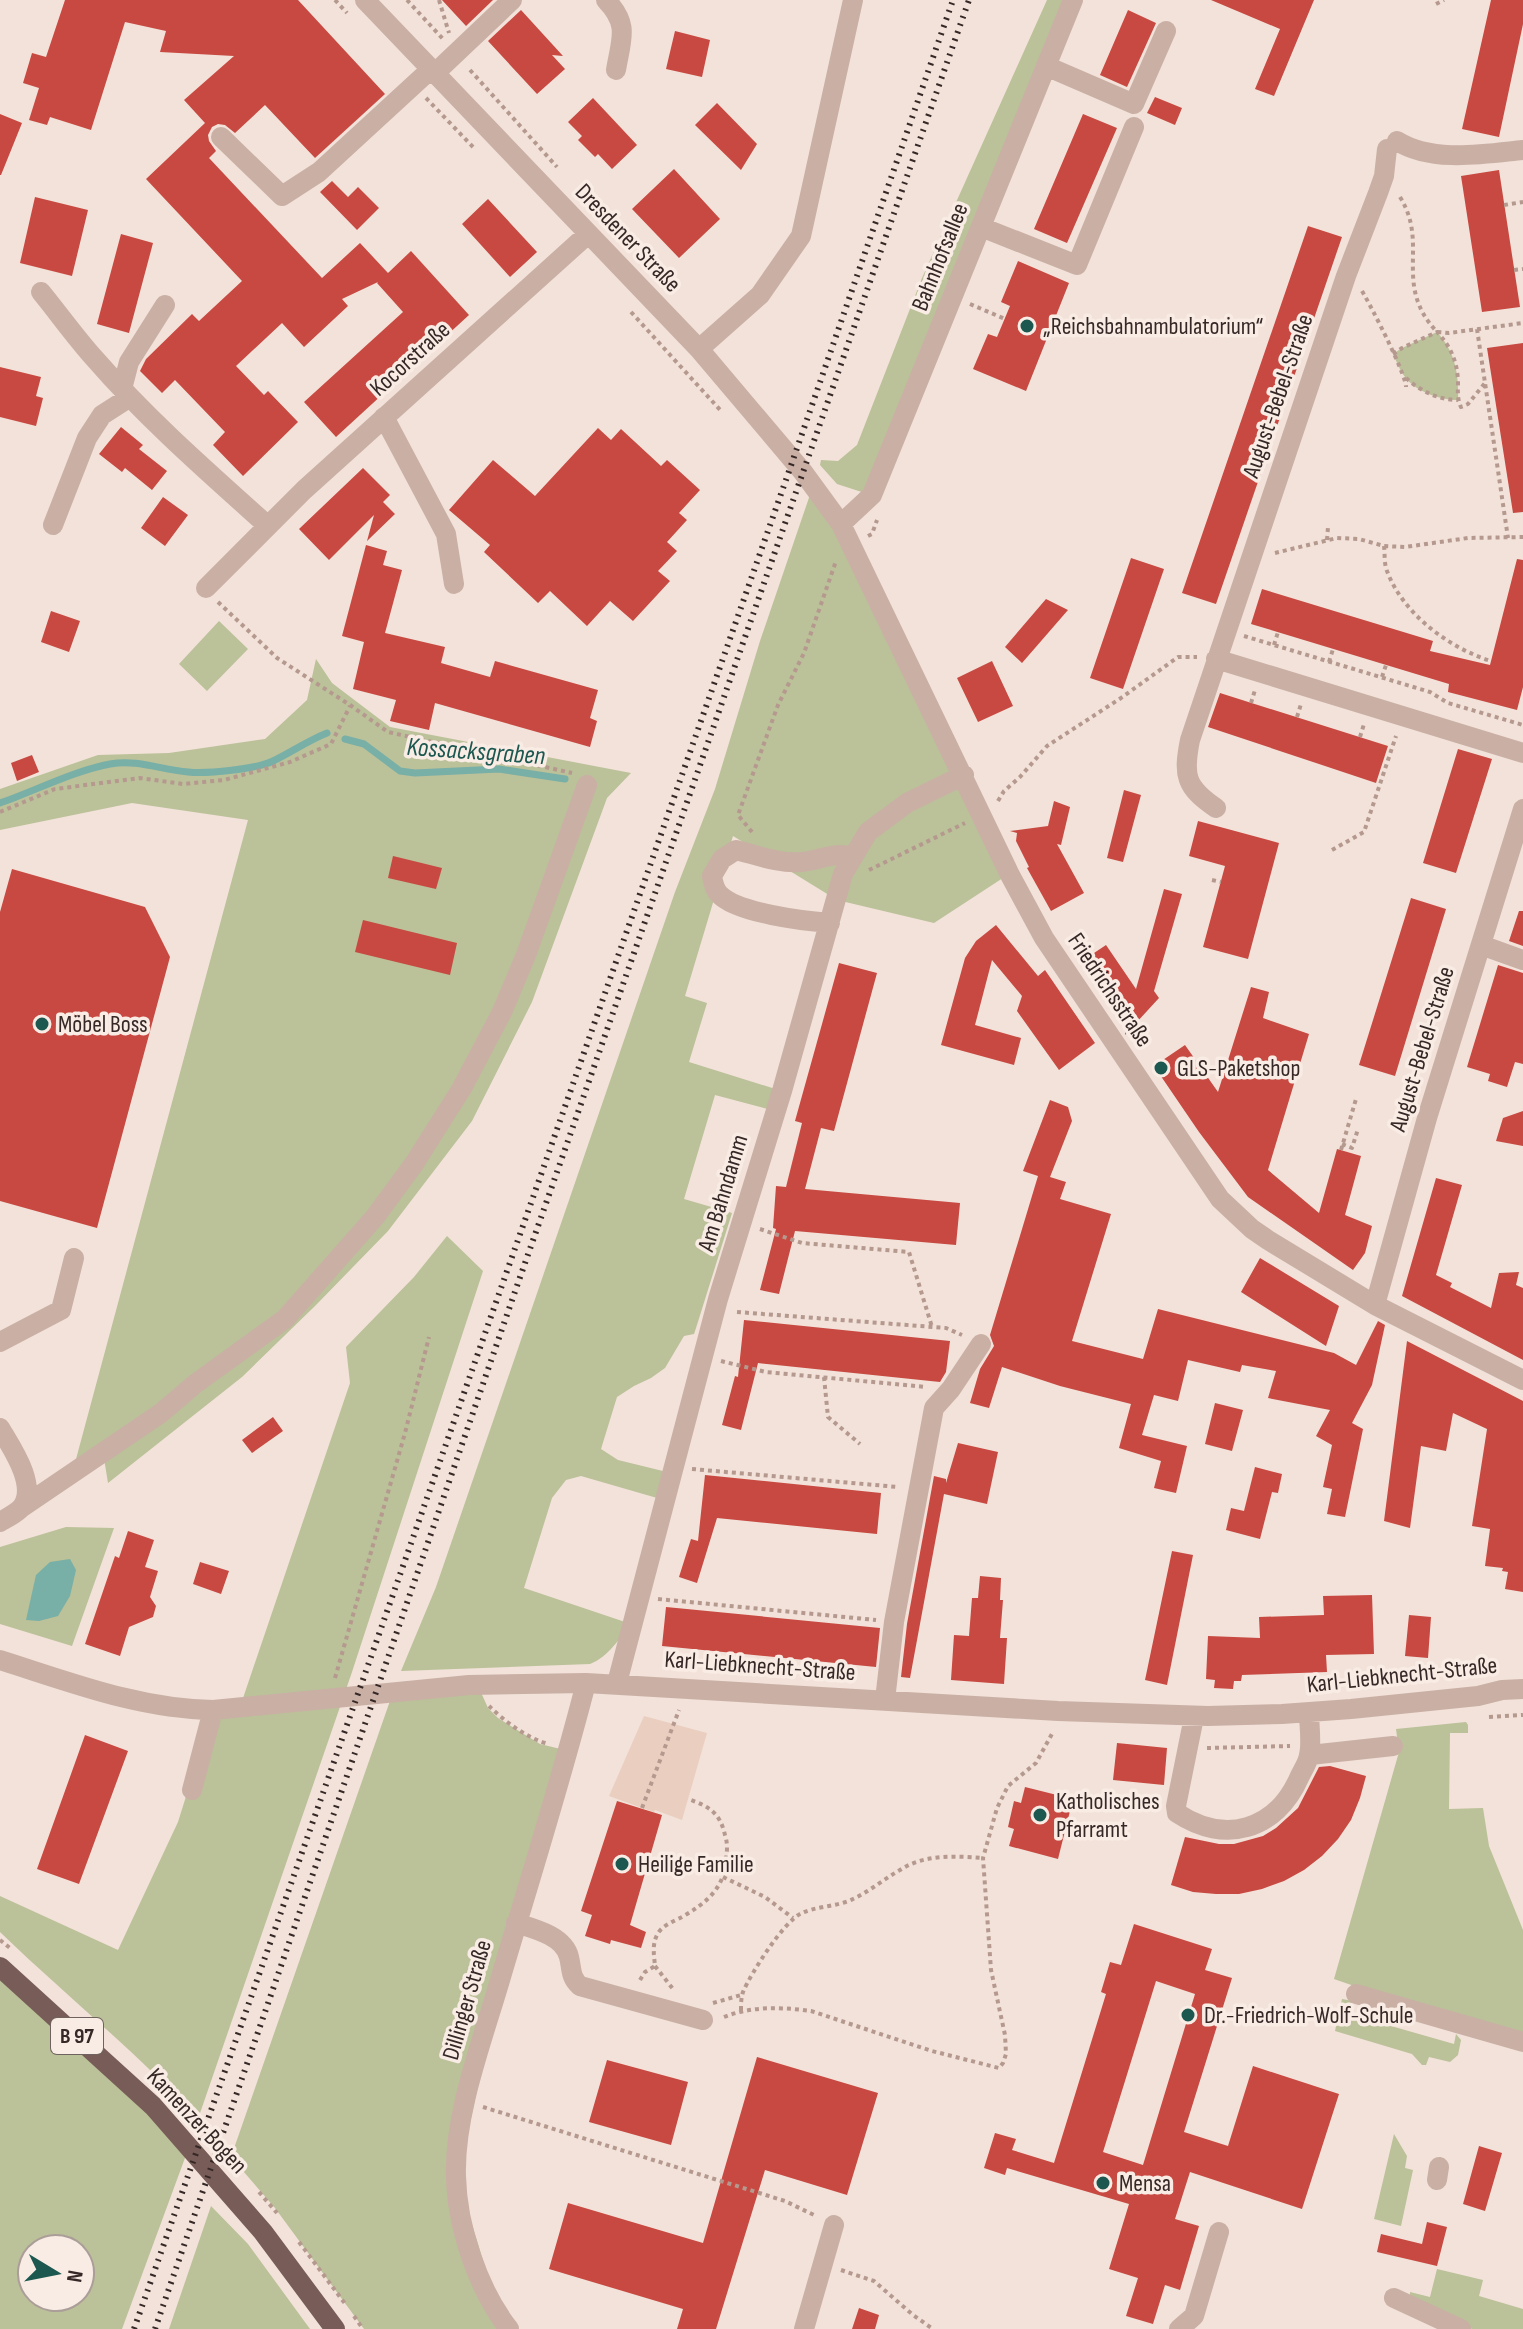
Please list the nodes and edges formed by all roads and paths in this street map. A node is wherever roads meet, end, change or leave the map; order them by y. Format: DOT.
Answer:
graph roads {
  1 [pos="365,0"];
  2 [pos="407,0"];
  3 [pos="439,0"];
  4 [pos="512,0"];
  5 [pos="606,0"];
  6 [pos="853,0"];
  7 [pos="1073,0"];
  8 [pos="1444,0"];
  9 [pos="1436,4"];
  10 [pos="1166,31"];
  11 [pos="456,54"];
  12 [pos="1046,66"];
  13 [pos="616,70"];
  14 [pos="432,72"];
  15 [pos="1134,127"];
  16 [pos="221,137"];
  17 [pos="1523,150"];
  18 [pos="1384,176"];
  19 [pos="1523,202"];
  20 [pos="1504,205"];
  21 [pos="981,227"];
  22 [pos="588,234"];
  23 [pos="1523,269"];
  24 [pos="1514,270"];
  25 [pos="1346,276"];
  26 [pos="41,292"];
  27 [pos="966,303"];
  28 [pos="165,305"];
  29 [pos="626,306"];
  30 [pos="1005,319"];
  31 [pos="1523,323"];
  32 [pos="1477,329"];
  33 [pos="1437,332"];
  34 [pos="699,349"];
  35 [pos="1393,354"];
  36 [pos="1406,378"];
  37 [pos="1485,383"];
  38 [pos="1406,387"];
  39 [pos="126,393"];
  40 [pos="1458,400"];
  41 [pos="384,417"];
  42 [pos="729,420"];
  43 [pos="841,524"];
  44 [pos="53,525"];
  45 [pos="268,526"];
  46 [pos="1328,527"];
  47 [pos="1523,537"];
  48 [pos="1508,538"];
  49 [pos="1327,540"];
  50 [pos="1384,546"];
  51 [pos="837,558"];
  52 [pos="1250,559"];
  53 [pos="454,584"];
  54 [pos="206,588"];
  55 [pos="1226,630"];
  56 [pos="1278,632"];
  57 [pos="1274,645"];
  58 [pos="1333,649"];
  59 [pos="1216,659"];
  60 [pos="1491,661"];
  61 [pos="1329,662"];
  62 [pos="1386,665"];
  63 [pos="1382,677"];
  64 [pos="350,705"];
  65 [pos="1402,716"];
  66 [pos="1523,725"];
  67 [pos="1523,753"];
  68 [pos="964,775"];
  69 [pos="587,785"];
  70 [pos="1216,808"];
  71 [pos="1523,809"];
  72 [pos="0,812"];
  73 [pos="982,815"];
  74 [pos="1332,850"];
  75 [pos="774,859"];
  76 [pos="858,865"];
  77 [pos="1212,880"];
  78 [pos="1221,882"];
  79 [pos="830,923"];
  80 [pos="1481,945"];
  81 [pos="1523,960"];
  82 [pos="1356,1099"];
  83 [pos="1358,1129"];
  84 [pos="741,1224"];
  85 [pos="74,1258"];
  86 [pos="1375,1305"];
  87 [pos="715,1310"];
  88 [pos="932,1327"];
  89 [pos="429,1337"];
  90 [pos="0,1342"];
  91 [pos="981,1344"];
  92 [pos="703,1357"];
  93 [pos="824,1377"];
  94 [pos="1523,1380"];
  95 [pos="951,1389"];
  96 [pos="0,1428"];
  97 [pos="860,1444"];
  98 [pos="674,1467"];
  99 [pos="918,1489"];
  100 [pos="21,1508"];
  101 [pos="0,1522"];
  102 [pos="639,1597"];
  103 [pos="894,1622"];
  104 [pos="0,1660"];
  105 [pos="586,1683"];
  106 [pos="617,1683"];
  107 [pos="481,1685"];
  108 [pos="329,1686"];
  109 [pos="684,1688"];
  110 [pos="1523,1689"];
  111 [pos="885,1700"];
  112 [pos="213,1710"];
  113 [pos="1058,1711"];
  114 [pos="1309,1712"];
  115 [pos="1523,1715"];
  116 [pos="1485,1717"];
  117 [pos="1192,1726"];
  118 [pos="1393,1746"];
  119 [pos="569,1748"];
  120 [pos="1309,1749"];
  121 [pos="192,1790"];
  122 [pos="688,1799"];
  123 [pos="642,1808"];
  124 [pos="983,1858"];
  125 [pos="723,1877"];
  126 [pos="793,1918"];
  127 [pos="516,1923"];
  128 [pos="0,1967"];
  129 [pos="1356,1994"];
  130 [pos="632,2001"];
  131 [pos="741,2010"];
  132 [pos="703,2020"];
  133 [pos="1523,2042"];
  134 [pos="465,2101"];
  135 [pos="834,2225"];
  136 [pos="1219,2232"];
  137 [pos="823,2265"];
  138 [pos="1394,2298"];
  139 [pos="335,2329"];
  140 [pos="509,2329"];
  141 [pos="804,2329"];
  142 [pos="933,2329"];
  143 [pos="1179,2329"];
  144 [pos="1461,2329"];
  1 -- 14 [label="street, Dresdener Straße"];
  2 -- 11 [label="path"];
  3 -- 11 [label="path"];
  4 -- 11 [label="street"];
  5 -- 13 [label="street"];
  6 -- 34 [label="street"];
  7 -- 12 [label="street, Bahnhofsallee"];
  8 -- 9 [label="path"];
  10 -- 12 [label="street"];
  11 -- 14 [label="street"];
  12 -- 21 [label="street, Bahnhofsallee"];
  14 -- 16 [label="street"];
  14 -- 22 [label="street, Dresdener Straße"];
  15 -- 21 [label="street"];
  17 -- 18 [label="street, August-Bebel-Straße"];
  18 -- 25 [label="street, August-Bebel-Straße"];
  18 -- 33 [label="path"];
  19 -- 20 [label="path"];
  21 -- 43 [label="street, Bahnhofsallee"];
  22 -- 34 [label="street, Dresdener Straße"];
  22 -- 41 [label="street, Kocorstraße"];
  23 -- 24 [label="path"];
  25 -- 35 [label="path"];
  25 -- 52 [label="street, August-Bebel-Straße"];
  26 -- 39 [label="street"];
  27 -- 30 [label="path"];
  28 -- 39 [label="street"];
  29 -- 42 [label="path"];
  31 -- 32 [label="path"];
  32 -- 33 [label="path"];
  32 -- 37 [label="path"];
  33 -- 35 [label="path"];
  33 -- 40 [label="path"];
  34 -- 43 [label="street, Dresdener Straße"];
  35 -- 36 [label="path"];
  36 -- 38 [label="path"];
  36 -- 40 [label="path"];
  37 -- 40 [label="path"];
  37 -- 48 [label="path"];
  39 -- 44 [label="street"];
  39 -- 45 [label="street"];
  41 -- 45 [label="street, Kocorstraße"];
  41 -- 53 [label="street"];
  43 -- 68 [label="street, Friedrichsstraße"];
  45 -- 54 [label="street, Kocorstraße"];
  46 -- 49 [label="path"];
  47 -- 48 [label="path"];
  48 -- 50 [label="path"];
  49 -- 50 [label="path"];
  49 -- 52 [label="path"];
  50 -- 60 [label="path"];
  51 -- 75 [label="path"];
  52 -- 55 [label="street, August-Bebel-Straße"];
  54 -- 64 [label="path"];
  55 -- 57 [label="path"];
  55 -- 59 [label="street, August-Bebel-Straße"];
  56 -- 57 [label="path"];
  57 -- 61 [label="path"];
  58 -- 61 [label="path"];
  59 -- 65 [label="street"];
  59 -- 70 [label="street, August-Bebel-Straße"];
  59 -- 73 [label="path"];
  61 -- 63 [label="path"];
  62 -- 63 [label="path"];
  63 -- 66 [label="path"];
  64 -- 69 [label="path"];
  64 -- 72 [label="path"];
  65 -- 67 [label="street"];
  65 -- 74 [label="path"];
  68 -- 73 [label="street, Friedrichsstraße"];
  68 -- 76 [label="street, Am Bahndamm"];
  69 -- 100 [label="street"];
  71 -- 80 [label="street, August-Bebel-Straße"];
  73 -- 76 [label="path"];
  73 -- 86 [label="street, Friedrichsstraße"];
  75 -- 76 [label="street"];
  75 -- 79 [label="street"];
  76 -- 79 [label="street, Am Bahndamm"];
  77 -- 78 [label="path"];
  79 -- 84 [label="street, Am Bahndamm"];
  80 -- 81 [label="street"];
  80 -- 86 [label="street, August-Bebel-Straße"];
  82 -- 83 [label="path"];
  84 -- 87 [label="street, Am Bahndamm"];
  84 -- 88 [label="path"];
  85 -- 90 [label="street"];
  86 -- 94 [label="street, Friedrichsstraße"];
  87 -- 88 [label="path"];
  87 -- 92 [label="street, Am Bahndamm"];
  88 -- 91 [label="path"];
  89 -- 108 [label="path"];
  91 -- 95 [label="street"];
  92 -- 93 [label="path"];
  92 -- 98 [label="street, Am Bahndamm"];
  93 -- 95 [label="path"];
  93 -- 97 [label="path"];
  95 -- 99 [label="street"];
  96 -- 100 [label="street"];
  98 -- 99 [label="path"];
  98 -- 102 [label="street, Am Bahndamm"];
  99 -- 103 [label="street"];
  100 -- 101 [label="street"];
  102 -- 103 [label="path"];
  102 -- 106 [label="street, Am Bahndamm"];
  103 -- 111 [label="street"];
  104 -- 112 [label="street, Karl-Liebknecht-Straße"];
  105 -- 106 [label="street, Karl-Liebknecht-Straße"];
  105 -- 107 [label="street, Karl-Liebknecht-Straße"];
  105 -- 119 [label="street, Dillinger Straße"];
  106 -- 109 [label="street, Karl-Liebknecht-Straße"];
  107 -- 108 [label="street, Karl-Liebknecht-Straße"];
  107 -- 119 [label="path"];
  108 -- 112 [label="street, Karl-Liebknecht-Straße"];
  109 -- 111 [label="street, Karl-Liebknecht-Straße"];
  109 -- 123 [label="path"];
  110 -- 114 [label="street, Karl-Liebknecht-Straße"];
  111 -- 113 [label="street, Karl-Liebknecht-Straße"];
  112 -- 121 [label="street"];
  113 -- 117 [label="street, Karl-Liebknecht-Straße"];
  113 -- 124 [label="path"];
  114 -- 117 [label="street, Karl-Liebknecht-Straße"];
  114 -- 120 [label="street"];
  115 -- 116 [label="path"];
  117 -- 120 [label="path"];
  117 -- 120 [label="street"];
  118 -- 120 [label="street"];
  119 -- 127 [label="street, Dillinger Straße"];
  122 -- 125 [label="path"];
  124 -- 126 [label="path"];
  124 -- 131 [label="path"];
  125 -- 126 [label="path"];
  125 -- 130 [label="path"];
  126 -- 131 [label="path"];
  127 -- 130 [label="street"];
  127 -- 134 [label="street, Dillinger Straße"];
  128 -- 139 [label="main road, Kamenzer Bogen / B 97"];
  129 -- 133 [label="street"];
  130 -- 132 [label="street"];
  131 -- 132 [label="path"];
  134 -- 135 [label="path"];
  134 -- 140 [label="street, Dillinger Straße"];
  135 -- 137 [label="street"];
  136 -- 143 [label="street"];
  137 -- 141 [label="street"];
  137 -- 142 [label="path"];
  138 -- 144 [label="street"];
}
